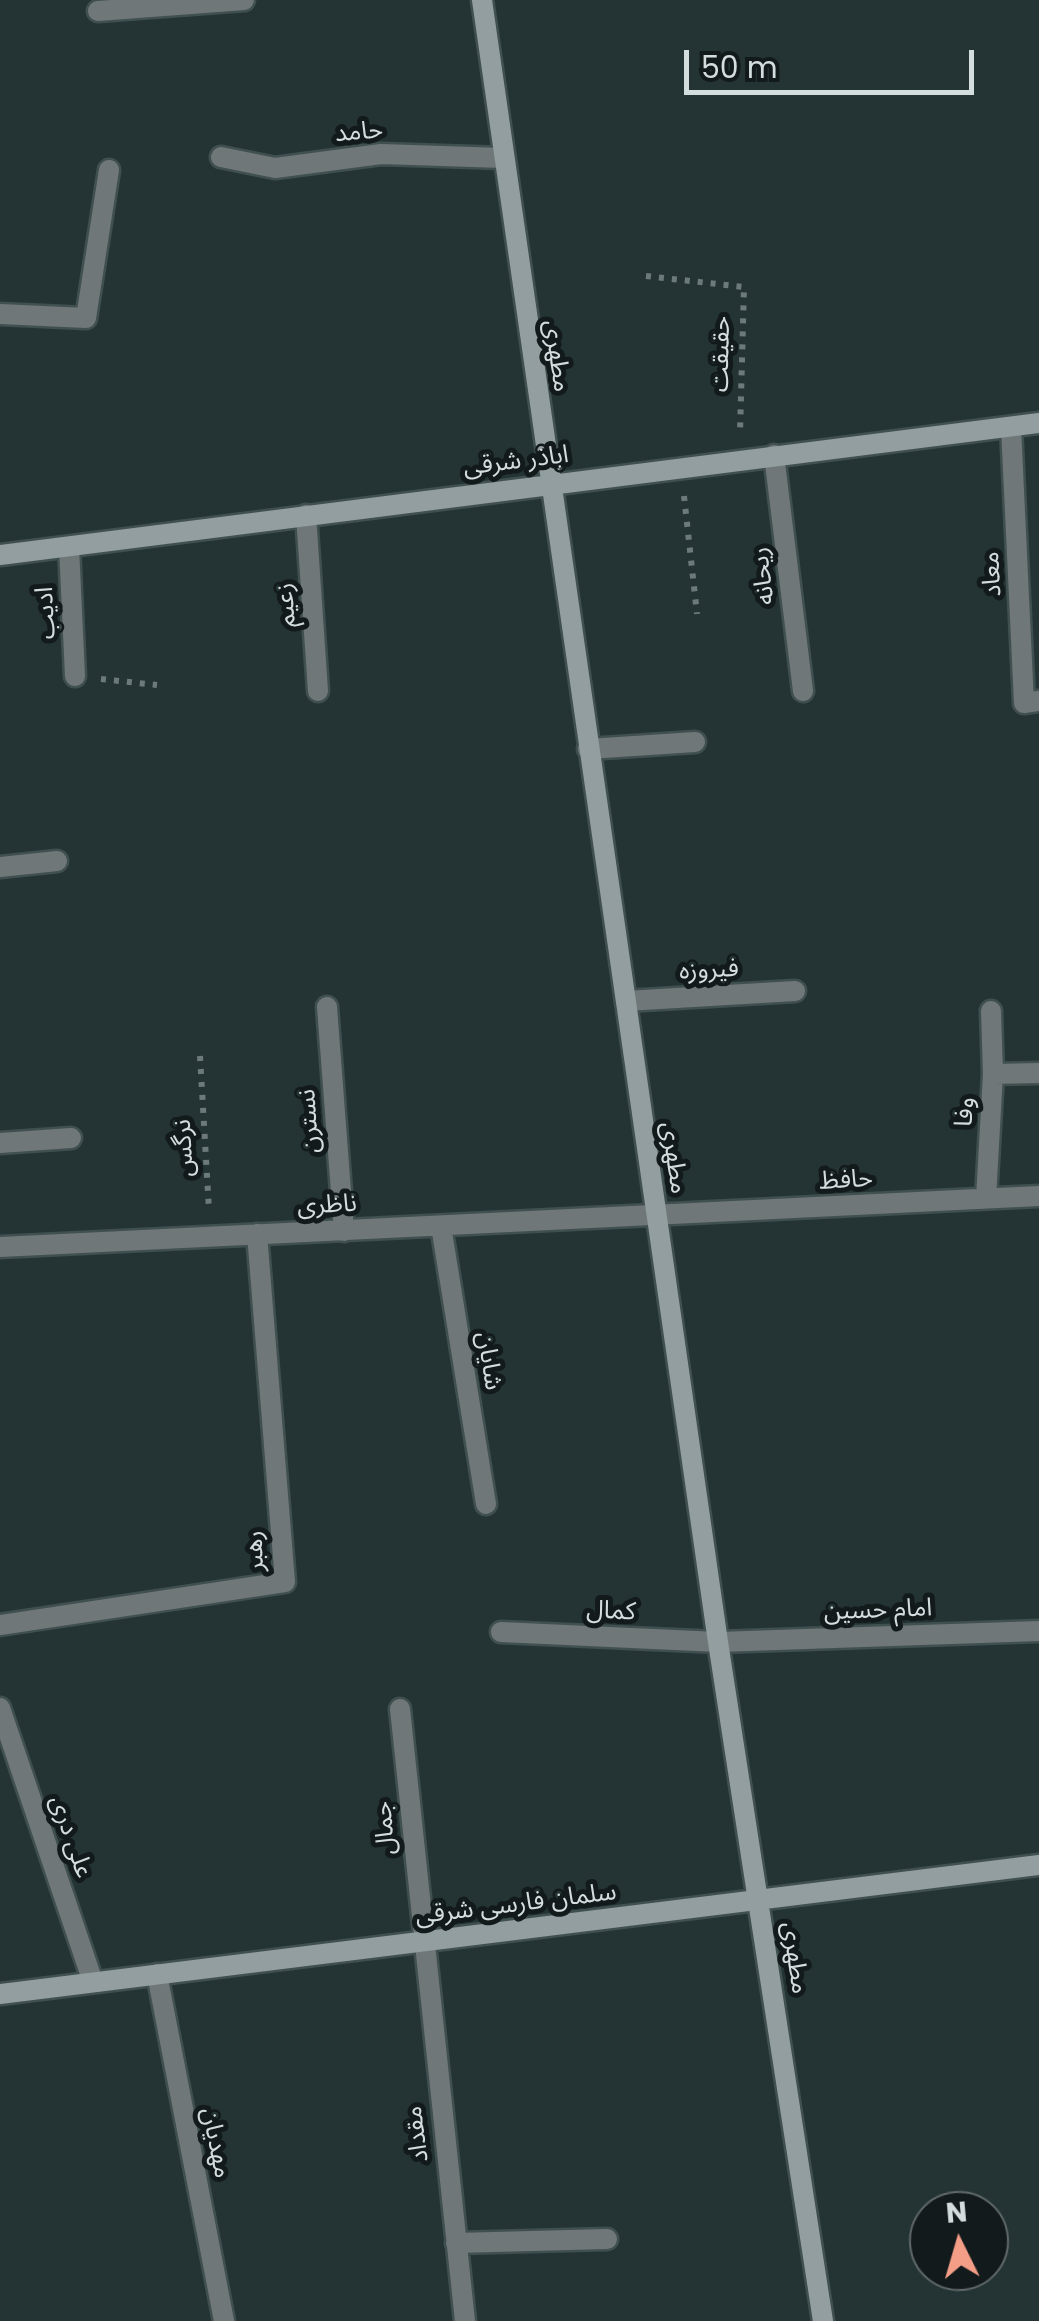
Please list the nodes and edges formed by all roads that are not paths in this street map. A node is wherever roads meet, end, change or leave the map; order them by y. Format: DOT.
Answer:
graph roads {
  1 [pos="244,0"];
  2 [pos="482,0"];
  3 [pos="98,12"];
  4 [pos="222,157"];
  5 [pos="503,158"];
  6 [pos="110,170"];
  7 [pos="0,314"];
  8 [pos="1039,423"];
  9 [pos="1010,427"];
  10 [pos="774,455"];
  11 [pos="549,483"];
  12 [pos="306,515"];
  13 [pos="69,547"];
  14 [pos="0,555"];
  15 [pos="75,676"];
  16 [pos="318,691"];
  17 [pos="803,691"];
  18 [pos="1039,702"];
  19 [pos="695,742"];
  20 [pos="588,749"];
  21 [pos="58,861"];
  22 [pos="0,867"];
  23 [pos="795,992"];
  24 [pos="626,1001"];
  25 [pos="327,1006"];
  26 [pos="991,1011"];
  27 [pos="1039,1073"];
  28 [pos="994,1074"];
  29 [pos="71,1138"];
  30 [pos="0,1144"];
  31 [pos="1039,1196"];
  32 [pos="986,1198"];
  33 [pos="656,1216"];
  34 [pos="441,1226"];
  35 [pos="344,1231"];
  36 [pos="257,1234"];
  37 [pos="0,1247"];
  38 [pos="486,1504"];
  39 [pos="0,1625"];
  40 [pos="1039,1631"];
  41 [pos="501,1632"];
  42 [pos="718,1642"];
  43 [pos="0,1708"];
  44 [pos="400,1709"];
  45 [pos="8,1758"];
  46 [pos="1039,1865"];
  47 [pos="760,1900"];
  48 [pos="421,1942"];
  49 [pos="157,1974"];
  50 [pos="93,1982"];
  51 [pos="0,1994"];
  52 [pos="607,2239"];
  53 [pos="456,2242"];
  54 [pos="224,2321"];
  55 [pos="465,2321"];
  56 [pos="823,2321"];
  1 -- 3 [label="street"];
  2 -- 5 [label="street, مطهری"];
  4 -- 5 [label="street, حامد"];
  5 -- 11 [label="street, مطهری"];
  6 -- 7 [label="street"];
  8 -- 9 [label="street, اباذر شرقی"];
  9 -- 10 [label="street, اباذر شرقی"];
  9 -- 18 [label="street, معاد"];
  10 -- 11 [label="street, اباذر شرقی"];
  10 -- 17 [label="street, ریحانه"];
  11 -- 12 [label="street, اباذر شرقی"];
  11 -- 20 [label="street, مطهری"];
  12 -- 13 [label="street, اباذر شرقی"];
  12 -- 16 [label="street, زعیم"];
  13 -- 14 [label="street, اباذر شرقی"];
  13 -- 15 [label="street, ادیب"];
  19 -- 20 [label="street"];
  20 -- 24 [label="street, مطهری"];
  21 -- 22 [label="street"];
  23 -- 24 [label="street, فیروزه"];
  24 -- 33 [label="street, مطهری"];
  25 -- 35 [label="street, نسترن"];
  26 -- 28 [label="street"];
  27 -- 28 [label="street, وفا"];
  28 -- 32 [label="street, وفا"];
  29 -- 30 [label="street"];
  31 -- 32 [label="street, حافظ"];
  32 -- 33 [label="street, حافظ"];
  33 -- 34 [label="street, ناظری"];
  33 -- 42 [label="street, مطهری"];
  34 -- 35 [label="street, ناظری"];
  34 -- 38 [label="street, شایان"];
  35 -- 36 [label="street, ناظری"];
  36 -- 37 [label="street, ناظری"];
  36 -- 39 [label="street, رهبر"];
  40 -- 42 [label="street, امام حسین"];
  41 -- 42 [label="street, کمال"];
  42 -- 47 [label="street, مطهری"];
  43 -- 45 [label="street, علی دری"];
  44 -- 48 [label="street, جمال"];
  45 -- 50 [label="street, علی دری"];
  46 -- 47 [label="street, سلمان فارسی شرقی"];
  47 -- 48 [label="street, سلمان فارسی شرقی"];
  47 -- 56 [label="street, مطهری"];
  48 -- 49 [label="street, سلمان فارسی شرقی"];
  48 -- 53 [label="street, مقداد"];
  49 -- 50 [label="street, سلمان فارسی شرقی"];
  49 -- 54 [label="street, مهدیان"];
  50 -- 51 [label="street, سلمان فارسی شرقی"];
  52 -- 53 [label="street"];
  53 -- 55 [label="street, مقداد"];
}
